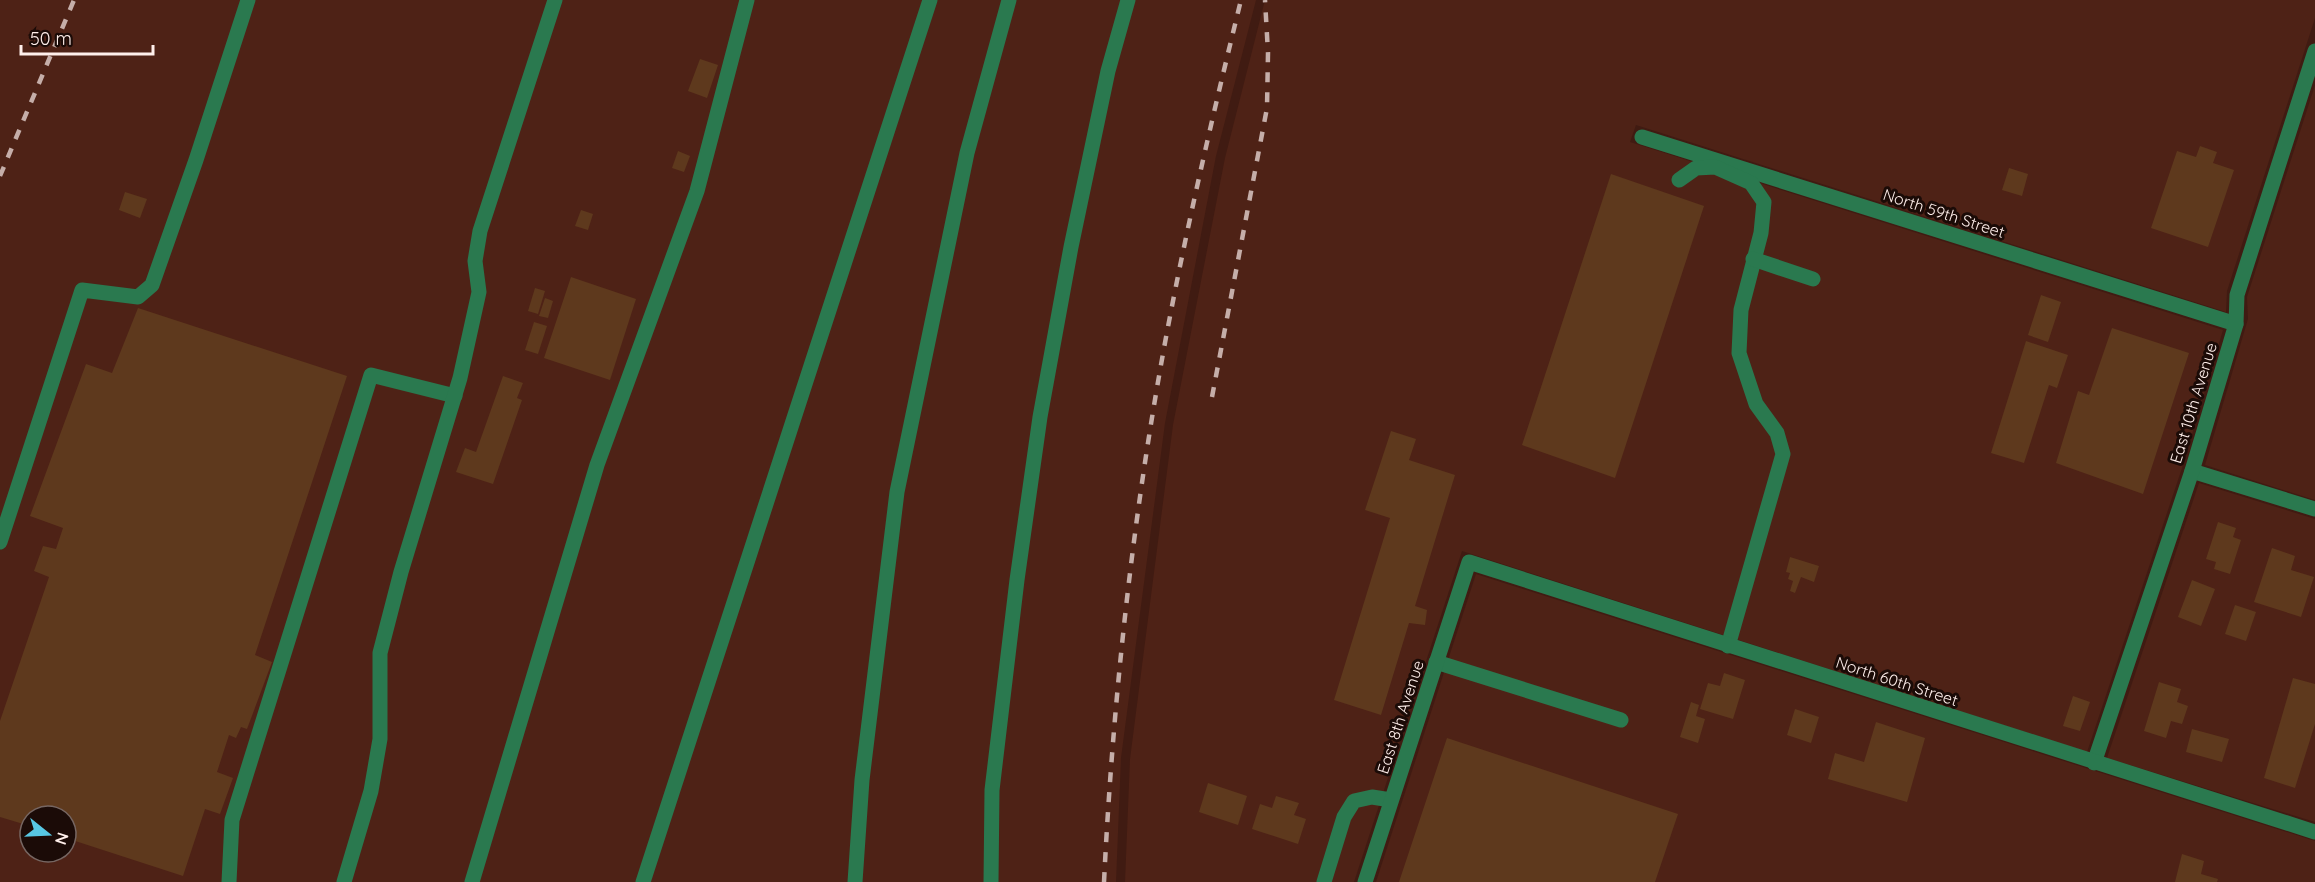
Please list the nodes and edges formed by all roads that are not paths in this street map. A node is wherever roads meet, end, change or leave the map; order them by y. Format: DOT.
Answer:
graph roads {
  1 [pos="248,0"];
  2 [pos="555,0"];
  3 [pos="747,0"];
  4 [pos="930,0"];
  5 [pos="1009,0"];
  6 [pos="1128,0"];
  7 [pos="2315,51"];
  8 [pos="1642,137"];
  9 [pos="1679,180"];
  10 [pos="1753,259"];
  11 [pos="1813,279"];
  12 [pos="2235,324"];
  13 [pos="455,396"];
  14 [pos="2192,471"];
  15 [pos="2315,509"];
  16 [pos="0,542"];
  17 [pos="1469,562"];
  18 [pos="1728,646"];
  19 [pos="1436,662"];
  20 [pos="1621,720"];
  21 [pos="2094,763"];
  22 [pos="1391,800"];
  23 [pos="2315,832"];
  24 [pos="229,882"];
  25 [pos="344,882"];
  26 [pos="472,882"];
  27 [pos="643,882"];
  28 [pos="855,882"];
  29 [pos="991,882"];
  30 [pos="1324,882"];
  31 [pos="1365,882"];
  1 -- 16 [label="street"];
  2 -- 13 [label="street"];
  3 -- 26 [label="street"];
  4 -- 27 [label="street"];
  5 -- 28 [label="street"];
  6 -- 29 [label="street"];
  7 -- 12 [label="street, East 10th Avenue"];
  8 -- 12 [label="street, North 59th Street"];
  9 -- 10 [label="street"];
  10 -- 11 [label="street"];
  10 -- 18 [label="street"];
  12 -- 14 [label="street, East 10th Avenue"];
  13 -- 24 [label="street"];
  13 -- 25 [label="street"];
  14 -- 15 [label="street"];
  14 -- 21 [label="street, East 10th Avenue"];
  17 -- 18 [label="street, North 60th Street"];
  17 -- 19 [label="street, East 8th Avenue"];
  18 -- 21 [label="street, North 60th Street"];
  19 -- 20 [label="street"];
  19 -- 22 [label="street, East 8th Avenue"];
  21 -- 23 [label="street, North 60th Street"];
  22 -- 30 [label="street"];
  22 -- 31 [label="street, East 8th Avenue"];
}
